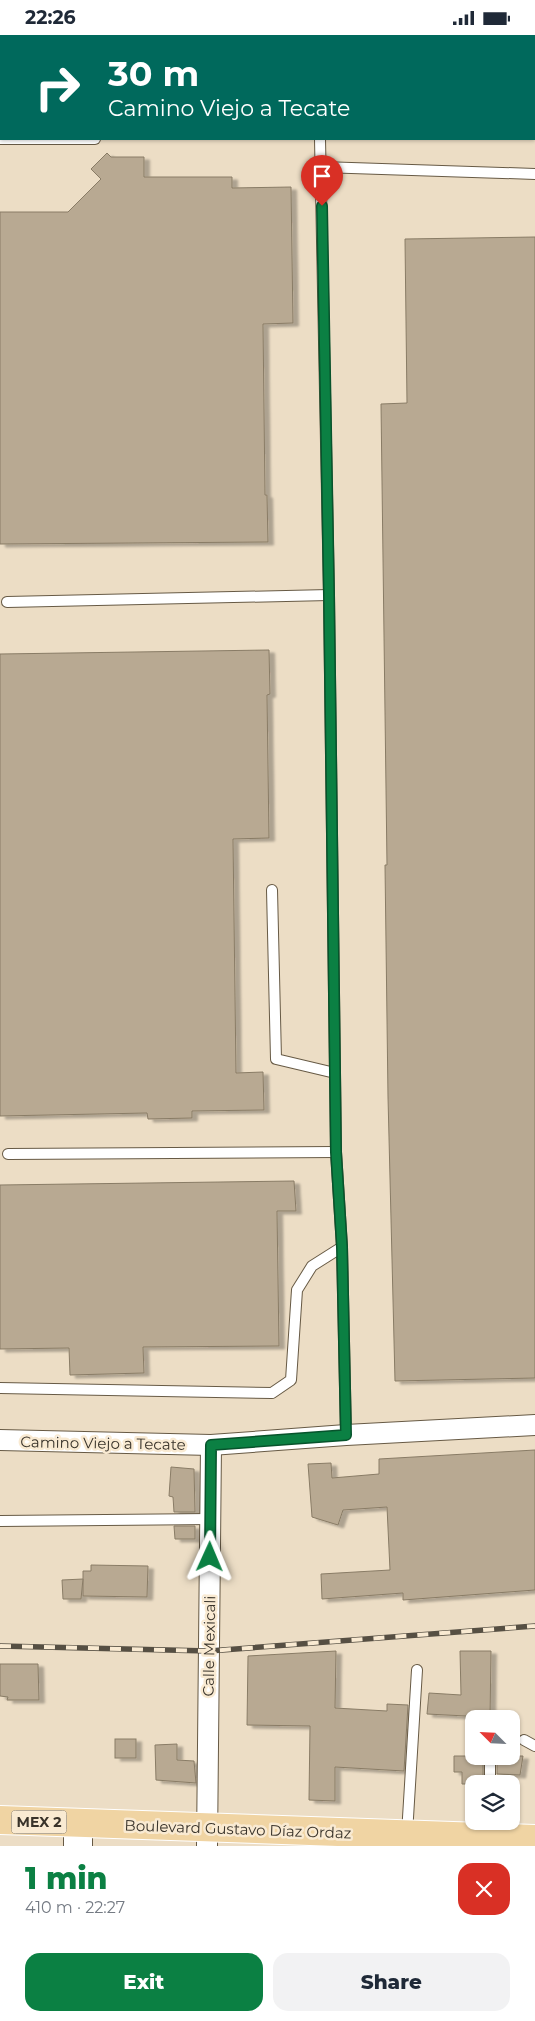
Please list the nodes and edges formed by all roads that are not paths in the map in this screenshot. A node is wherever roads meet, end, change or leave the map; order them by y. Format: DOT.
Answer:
graph roads {
  1 [pos="320,140"];
  2 [pos="321,167"];
  3 [pos="535,175"];
  4 [pos="329,595"];
  5 [pos="7,602"];
  6 [pos="272,890"];
  7 [pos="335,1073"];
  8 [pos="336,1152"];
  9 [pos="8,1154"];
  10 [pos="342,1247"];
  11 [pos="0,1388"];
  12 [pos="535,1425"];
  13 [pos="346,1435"];
  14 [pos="0,1440"];
  15 [pos="211,1445"];
  16 [pos="211,1519"];
  17 [pos="0,1521"];
  18 [pos="417,1669"];
  19 [pos="524,1740"];
  20 [pos="535,1746"];
  21 [pos="0,1820"];
  22 [pos="78,1835"];
  23 [pos="407,1835"];
  24 [pos="207,1836"];
  25 [pos="535,1839"];
  1 -- 2 [label="lane"];
  2 -- 3 [label="lane"];
  2 -- 4 [label="lane"];
  4 -- 5 [label="lane"];
  4 -- 7 [label="lane"];
  6 -- 7 [label="lane"];
  7 -- 8 [label="lane"];
  8 -- 9 [label="lane"];
  8 -- 10 [label="lane"];
  10 -- 11 [label="lane"];
  10 -- 13 [label="lane"];
  12 -- 13 [label="street, Camino Viejo a Tecate"];
  13 -- 15 [label="street, Camino Viejo a Tecate"];
  14 -- 15 [label="street, Camino Viejo a Tecate"];
  15 -- 16 [label="street, Calle Mexicali"];
  16 -- 17 [label="lane"];
  16 -- 24 [label="street, Calle Mexicali"];
  18 -- 23 [label="lane"];
  19 -- 20 [label="lane"];
  21 -- 22 [label="main road, Boulevard Gustavo Díaz Ordaz / MEX 2"];
  22 -- 24 [label="main road, Boulevard Gustavo Díaz Ordaz / MEX 2"];
  23 -- 24 [label="main road, Boulevard Gustavo Díaz Ordaz / MEX 2"];
  23 -- 25 [label="main road, Boulevard Gustavo Díaz Ordaz / MEX 2"];
}
